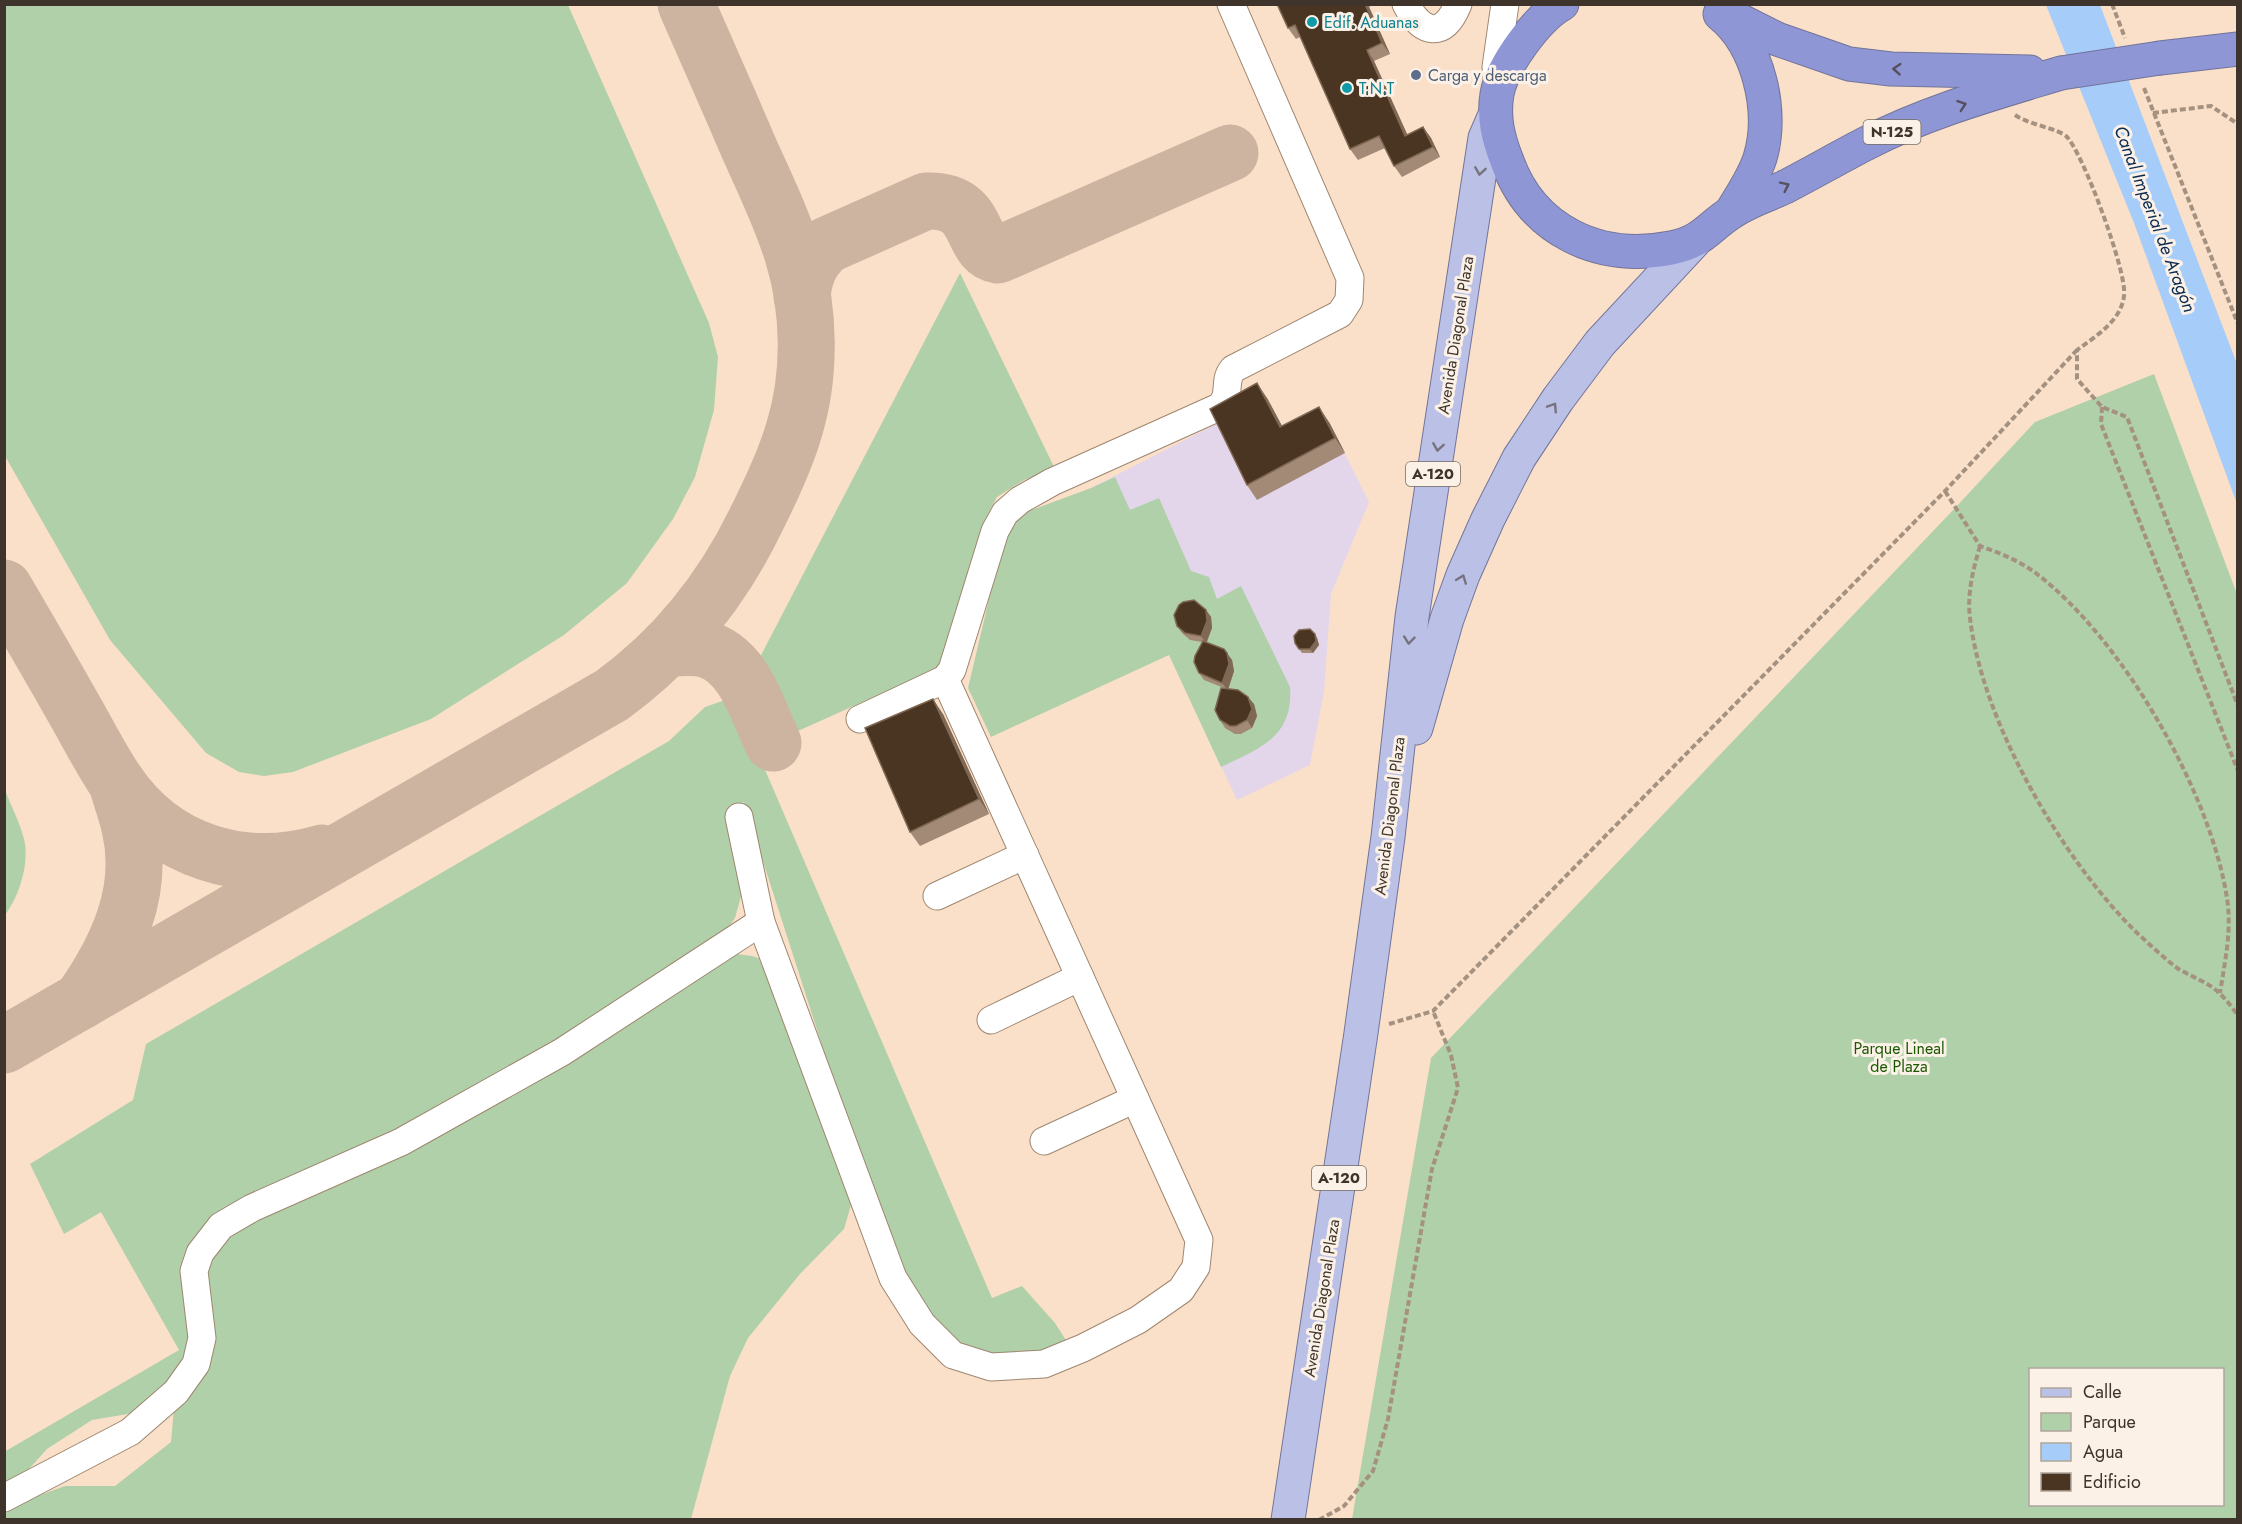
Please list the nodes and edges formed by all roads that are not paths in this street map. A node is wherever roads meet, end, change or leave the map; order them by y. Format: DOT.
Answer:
graph roads {
  1 [pos="1232,4"];
  2 [pos="1406,4"];
  3 [pos="1458,4"];
  4 [pos="1505,4"];
  5 [pos="1562,4"];
  6 [pos="1715,10"];
  7 [pos="2238,49"];
  8 [pos="2061,73"];
  9 [pos="1496,103"];
  10 [pos="1732,211"];
  11 [pos="1694,242"];
  12 [pos="945,679"];
  13 [pos="860,718"];
  14 [pos="739,817"];
  15 [pos="1388,837"];
  16 [pos="1024,855"];
  17 [pos="937,896"];
  18 [pos="761,922"];
  19 [pos="1080,977"];
  20 [pos="991,1020"];
  21 [pos="1135,1099"];
  22 [pos="1044,1141"];
  23 [pos="4,1498"];
  24 [pos="1288,1520"];
  1 -- 12 [label="street"];
  2 -- 3 [label="street"];
  4 -- 9 [label="street"];
  5 -- 9 [label="highway"];
  8 -- 6 [label="highway, N-125, one-way"];
  6 -- 10 [label="highway"];
  7 -- 8 [label="highway, N-125, bridge"];
  10 -- 8 [label="highway, N-125, one-way"];
  9 -- 11 [label="highway"];
  9 -- 15 [label="main road, Avenida Diagonal Plaza / A-120, one-way"];
  10 -- 11 [label="highway"];
  15 -- 11 [label="main road, A-120, one-way"];
  12 -- 13 [label="street"];
  12 -- 16 [label="street"];
  14 -- 18 [label="street"];
  15 -- 24 [label="main road, Avenida Diagonal Plaza / A-120"];
  16 -- 17 [label="street"];
  16 -- 19 [label="street"];
  18 -- 21 [label="street"];
  18 -- 23 [label="street"];
  19 -- 20 [label="street"];
  19 -- 21 [label="street"];
  21 -- 22 [label="street"];
}
